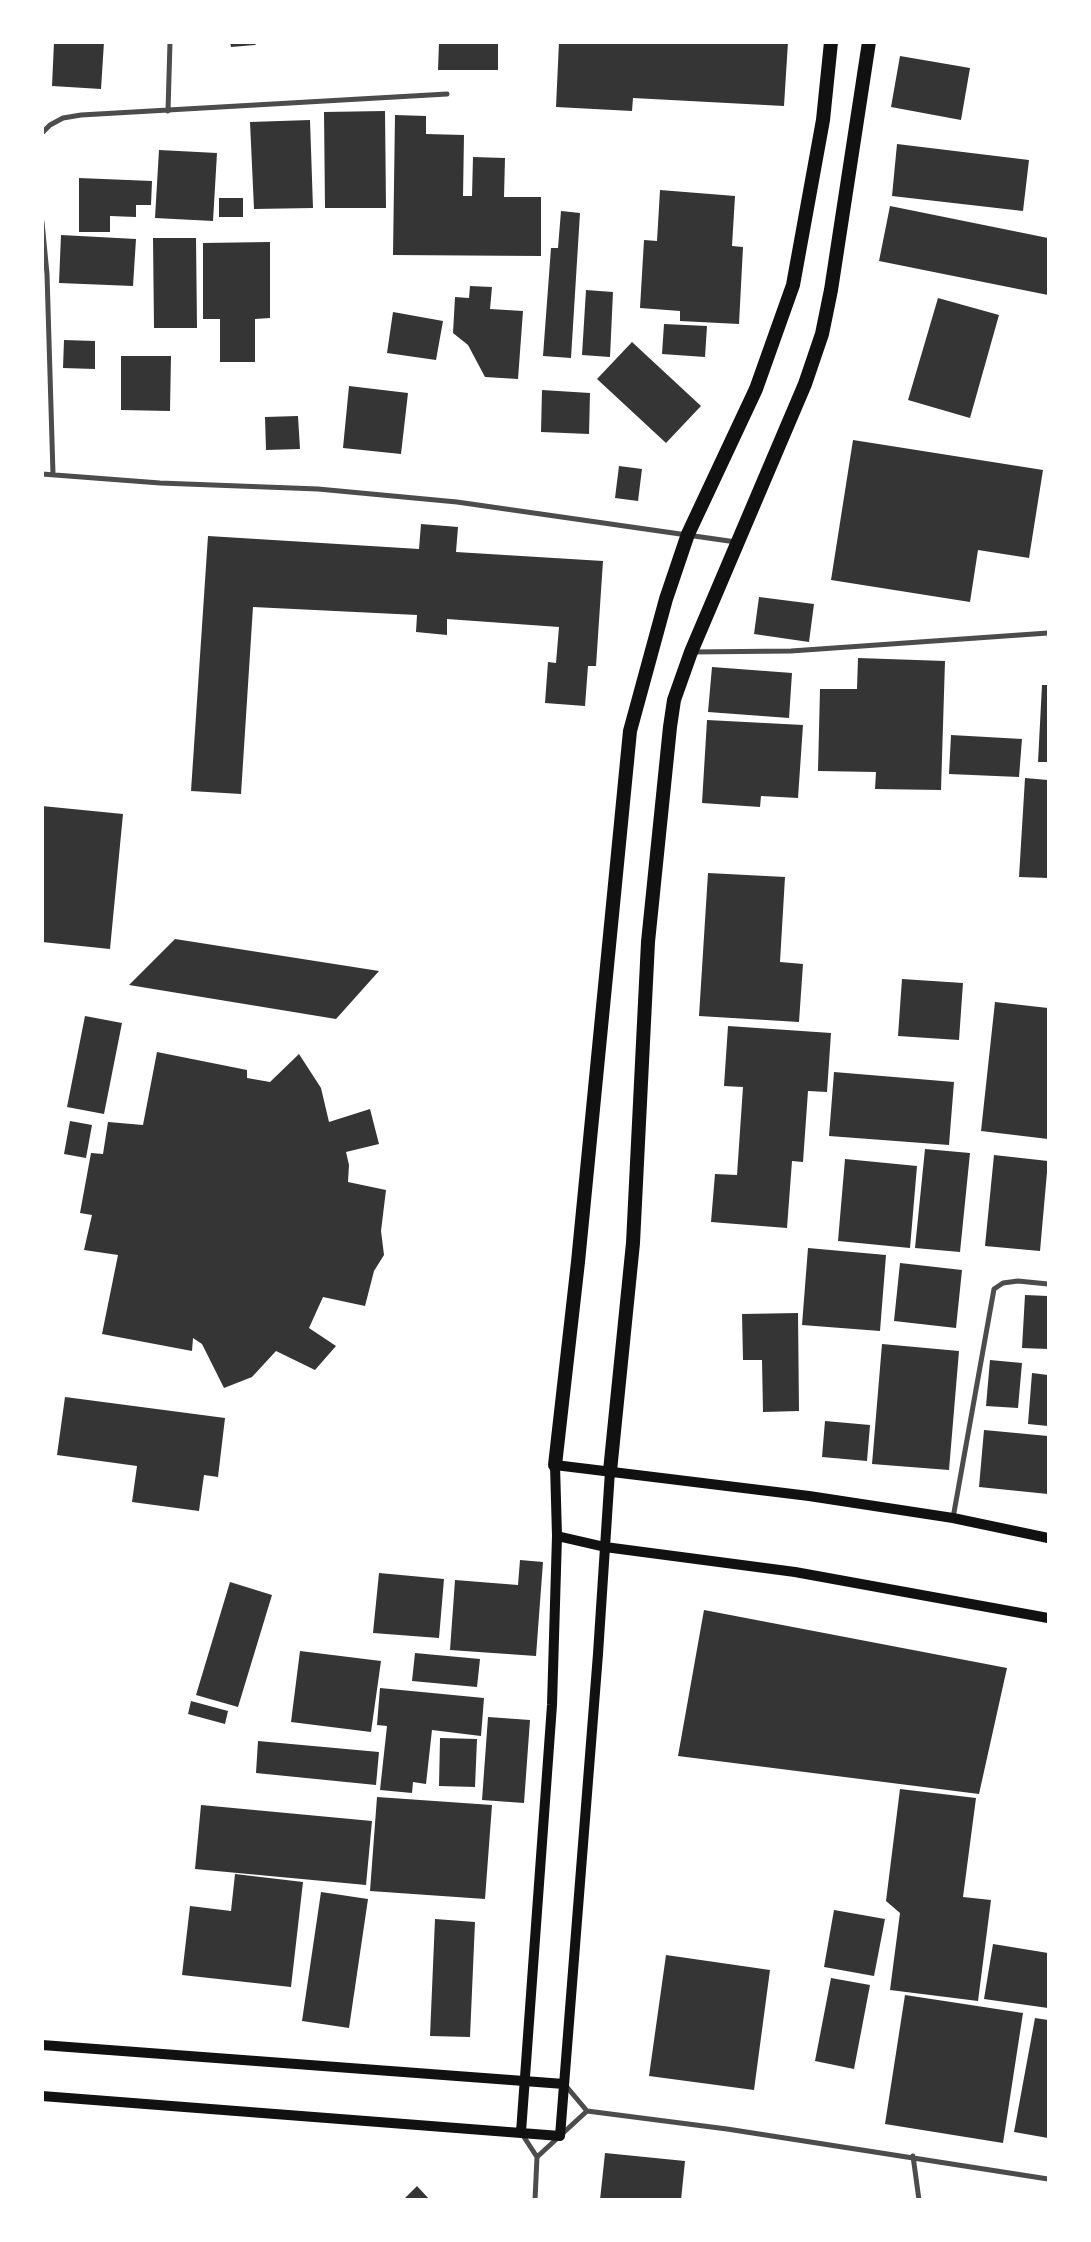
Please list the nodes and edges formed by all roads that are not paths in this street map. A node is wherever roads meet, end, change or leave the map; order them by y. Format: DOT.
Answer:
graph roads {
  1 [pos="170,42"];
  2 [pos="831,42"];
  3 [pos="869,42"];
  4 [pos="447,94"];
  5 [pos="168,111"];
  6 [pos="42,133"];
  7 [pos="42,222"];
  8 [pos="42,474"];
  9 [pos="53,474"];
  10 [pos="688,534"];
  11 [pos="736,542"];
  12 [pos="1048,633"];
  13 [pos="691,652"];
  14 [pos="1048,1284"];
  15 [pos="555,1464"];
  16 [pos="610,1471"];
  17 [pos="953,1518"];
  18 [pos="557,1536"];
  19 [pos="1048,1538"];
  20 [pos="605,1546"];
  21 [pos="1048,1618"];
  22 [pos="42,2045"];
  23 [pos="524,2082"];
  24 [pos="564,2084"];
  25 [pos="42,2096"];
  26 [pos="587,2111"];
  27 [pos="521,2132"];
  28 [pos="560,2136"];
  29 [pos="913,2156"];
  30 [pos="537,2157"];
  31 [pos="1048,2179"];
  32 [pos="534,2200"];
  33 [pos="919,2200"];
  1 -- 5 [label="street"];
  2 -- 10 [label="highway"];
  3 -- 11 [label="highway"];
  4 -- 5 [label="street"];
  5 -- 6 [label="street"];
  7 -- 9 [label="street"];
  8 -- 9 [label="street"];
  9 -- 10 [label="street"];
  10 -- 11 [label="street"];
  10 -- 15 [label="highway"];
  11 -- 13 [label="highway"];
  12 -- 13 [label="street"];
  13 -- 16 [label="highway"];
  14 -- 17 [label="street"];
  15 -- 16 [label="main road"];
  15 -- 18 [label="main road"];
  16 -- 17 [label="main road"];
  16 -- 20 [label="main road"];
  17 -- 19 [label="main road"];
  18 -- 20 [label="main road"];
  18 -- 23 [label="main road"];
  20 -- 21 [label="main road"];
  20 -- 24 [label="main road"];
  22 -- 23 [label="main road"];
  23 -- 24 [label="main road"];
  23 -- 27 [label="main road"];
  24 -- 26 [label="street"];
  24 -- 28 [label="main road"];
  25 -- 27 [label="main road"];
  26 -- 28 [label="street"];
  26 -- 29 [label="street"];
  27 -- 28 [label="main road"];
  27 -- 30 [label="street"];
  28 -- 30 [label="street"];
  29 -- 31 [label="street"];
  29 -- 33 [label="street"];
  30 -- 32 [label="street"];
}
